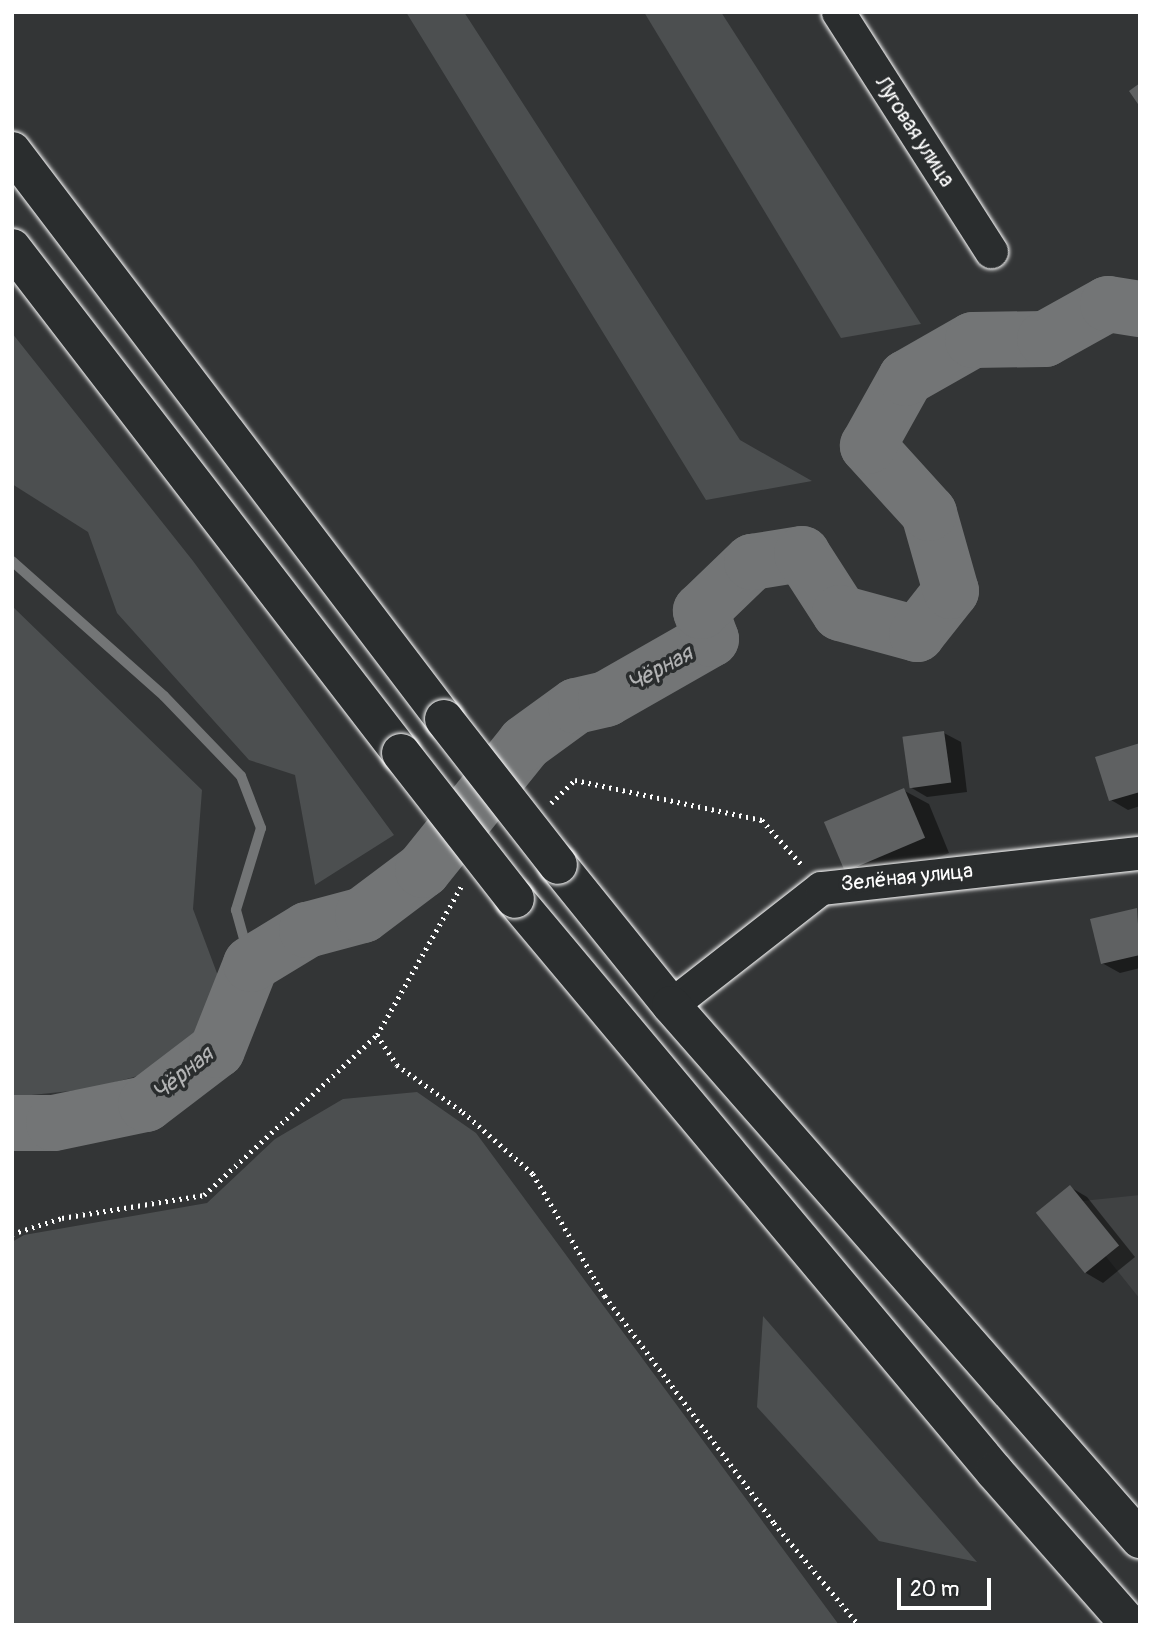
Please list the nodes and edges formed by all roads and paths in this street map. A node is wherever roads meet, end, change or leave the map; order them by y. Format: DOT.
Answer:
graph roads {
  1 [pos="838,12"];
  2 [pos="12,151"];
  3 [pos="12,248"];
  4 [pos="991,251"];
  5 [pos="546,807"];
  6 [pos="1140,853"];
  7 [pos="470,878"];
  8 [pos="821,888"];
  9 [pos="671,1005"];
  10 [pos="377,1035"];
  11 [pos="12,1234"];
  12 [pos="1140,1539"];
  13 [pos="859,1625"];
  14 [pos="1130,1625"];
  1 -- 4 [label="street, Луговая улица"];
  2 -- 9 [label="main road, bridge"];
  3 -- 14 [label="main road, bridge"];
  5 -- 8 [label="path"];
  6 -- 8 [label="street, Зелёная улица"];
  7 -- 10 [label="path"];
  8 -- 9 [label="street, Зелёная улица"];
  9 -- 12 [label="main road"];
  10 -- 11 [label="path"];
  10 -- 13 [label="path"];
}
